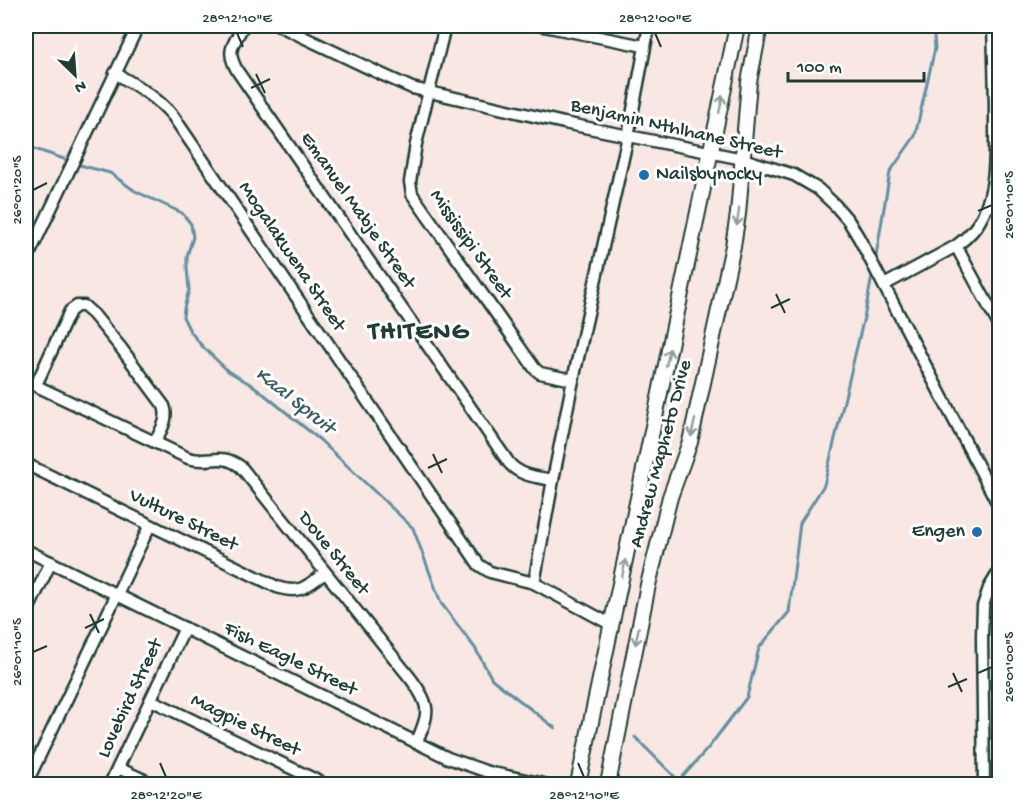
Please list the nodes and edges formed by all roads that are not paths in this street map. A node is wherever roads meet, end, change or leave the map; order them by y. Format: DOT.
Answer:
graph roads {
  1 [pos="138,26"];
  2 [pos="243,26"];
  3 [pos="280,26"];
  4 [pos="445,26"];
  5 [pos="544,26"];
  6 [pos="649,26"];
  7 [pos="737,26"];
  8 [pos="760,26"];
  9 [pos="993,26"];
  10 [pos="644,46"];
  11 [pos="115,73"];
  12 [pos="429,92"];
  13 [pos="997,92"];
  14 [pos="628,136"];
  15 [pos="711,152"];
  16 [pos="743,159"];
  17 [pos="987,204"];
  18 [pos="999,209"];
  19 [pos="956,246"];
  20 [pos="26,261"];
  21 [pos="883,282"];
  22 [pos="999,327"];
  23 [pos="573,380"];
  24 [pos="31,383"];
  25 [pos="155,442"];
  26 [pos="26,464"];
  27 [pos="553,480"];
  28 [pos="999,508"];
  29 [pos="150,525"];
  30 [pos="26,550"];
  31 [pos="51,562"];
  32 [pos="999,570"];
  33 [pos="325,573"];
  34 [pos="534,583"];
  35 [pos="116,595"];
  36 [pos="26,614"];
  37 [pos="612,625"];
  38 [pos="184,628"];
  39 [pos="151,700"];
  40 [pos="416,743"];
  41 [pos="118,768"];
  42 [pos="488,772"];
  43 [pos="26,784"];
  44 [pos="110,784"];
  45 [pos="153,784"];
  46 [pos="324,784"];
  47 [pos="485,784"];
  48 [pos="544,784"];
  49 [pos="578,784"];
  50 [pos="608,784"];
  51 [pos="984,784"];
  1 -- 11 [label="street"];
  2 -- 27 [label="street, Emanuel Mabje Street"];
  3 -- 12 [label="street, Benjamin Nthlhane Street"];
  4 -- 12 [label="street, Mississipi Street"];
  5 -- 10 [label="street"];
  6 -- 10 [label="street"];
  15 -- 7 [label="main road, Andrew Mapheto Drive, one-way"];
  8 -- 16 [label="main road, Andrew Mapheto Drive"];
  9 -- 13 [label="street"];
  10 -- 14 [label="street"];
  11 -- 20 [label="street"];
  11 -- 34 [label="street, Mogalakwena Street"];
  12 -- 14 [label="street, Benjamin Nthlhane Street"];
  12 -- 23 [label="street, Mississipi Street"];
  13 -- 17 [label="street"];
  14 -- 15 [label="street, Benjamin Nthlhane Street"];
  14 -- 23 [label="street"];
  15 -- 16 [label="street, Benjamin Nthlhane Street"];
  37 -- 15 [label="main road, Andrew Mapheto Drive, one-way"];
  16 -- 21 [label="street, Benjamin Nthlhane Street"];
  16 -- 50 [label="main road, Andrew Mapheto Drive, one-way"];
  17 -- 18 [label="street"];
  17 -- 19 [label="street"];
  19 -- 21 [label="street"];
  19 -- 22 [label="street"];
  21 -- 28 [label="street, Benjamin Nthlhane Street"];
  23 -- 27 [label="street"];
  24 -- 25 [label="street, Dove Street"];
  24 -- 25 [label="street"];
  25 -- 33 [label="street, Dove Street"];
  26 -- 29 [label="street, Vulture Street"];
  27 -- 34 [label="street"];
  29 -- 33 [label="street, Vulture Street"];
  29 -- 35 [label="street"];
  30 -- 31 [label="street, Fish Eagle Street"];
  31 -- 35 [label="street, Fish Eagle Street"];
  31 -- 36 [label="street"];
  32 -- 51 [label="street"];
  33 -- 40 [label="street, Dove Street"];
  34 -- 37 [label="street, Mogalakwena Street"];
  35 -- 38 [label="street, Fish Eagle Street"];
  35 -- 43 [label="street"];
  37 -- 49 [label="main road, Andrew Mapheto Drive"];
  38 -- 39 [label="street, Lovebird Street"];
  38 -- 40 [label="street, Fish Eagle Street"];
  39 -- 41 [label="street, Lovebird Street"];
  39 -- 46 [label="street, Magpie Street"];
  40 -- 42 [label="street, Fish Eagle Street"];
  41 -- 44 [label="street, Lovebird Street"];
  41 -- 45 [label="street"];
  42 -- 47 [label="street"];
  42 -- 48 [label="street, Fish Eagle Street"];
}
